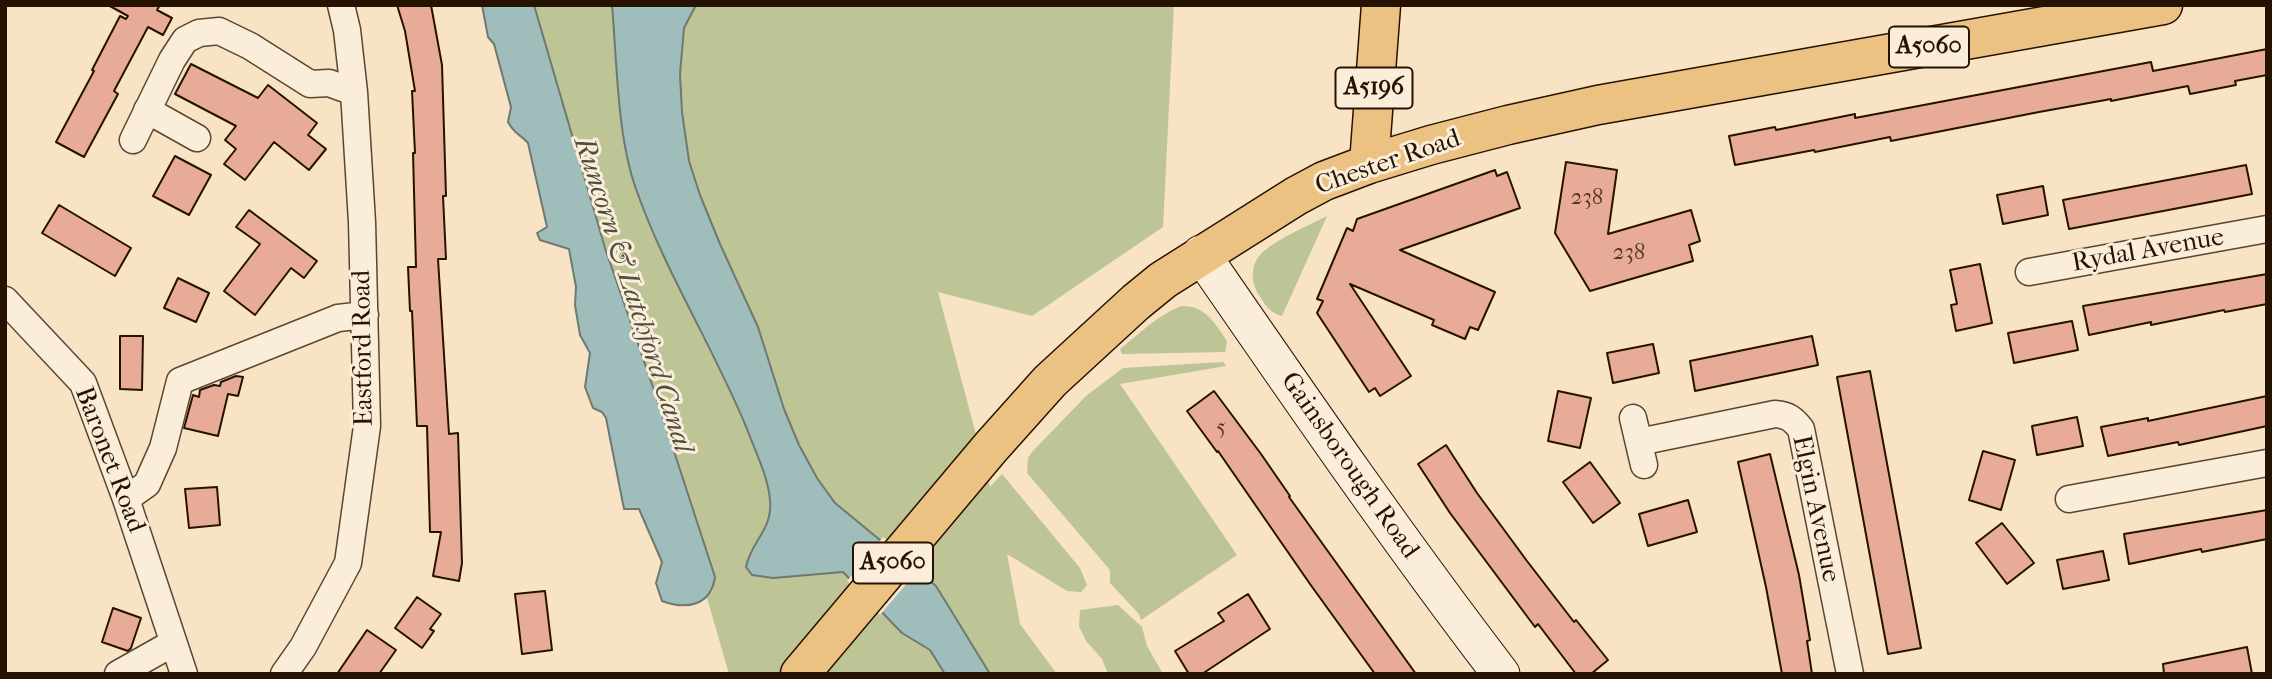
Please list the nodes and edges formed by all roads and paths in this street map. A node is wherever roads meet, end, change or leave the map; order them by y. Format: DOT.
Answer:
graph roads {
  1 [pos="341,5"];
  2 [pos="2163,5"];
  3 [pos="1381,9"];
  4 [pos="354,92"];
  5 [pos="147,110"];
  6 [pos="198,138"];
  7 [pos="133,140"];
  8 [pos="1369,164"];
  9 [pos="2267,229"];
  10 [pos="1201,254"];
  11 [pos="2029,272"];
  12 [pos="5,300"];
  13 [pos="365,315"];
  14 [pos="1639,442"];
  15 [pos="2267,463"];
  16 [pos="127,499"];
  17 [pos="2069,499"];
  18 [pos="173,643"];
  19 [pos="802,672"];
  20 [pos="118,674"];
  21 [pos="184,674"];
  22 [pos="284,674"];
  23 [pos="1501,674"];
  24 [pos="1850,674"];
  1 -- 4 [label="street, Eastford Road"];
  2 -- 8 [label="highway, Chester Road / A5060"];
  3 -- 8 [label="highway, A5196"];
  4 -- 5 [label="street"];
  4 -- 13 [label="street, Eastford Road"];
  5 -- 6 [label="street"];
  5 -- 7 [label="street"];
  8 -- 10 [label="highway, Chester Road / A5060"];
  9 -- 11 [label="street, Rydal Avenue"];
  10 -- 19 [label="highway, Chester Road / A5060"];
  10 -- 23 [label="street, Gainsborough Road"];
  12 -- 16 [label="street, Baronet Road"];
  13 -- 16 [label="street"];
  13 -- 22 [label="street, Eastford Road"];
  14 -- 24 [label="street, Elgin Avenue"];
  15 -- 17 [label="street"];
  16 -- 18 [label="street, Baronet Road"];
  18 -- 20 [label="street"];
  18 -- 21 [label="street, Baronet Road"];
}
